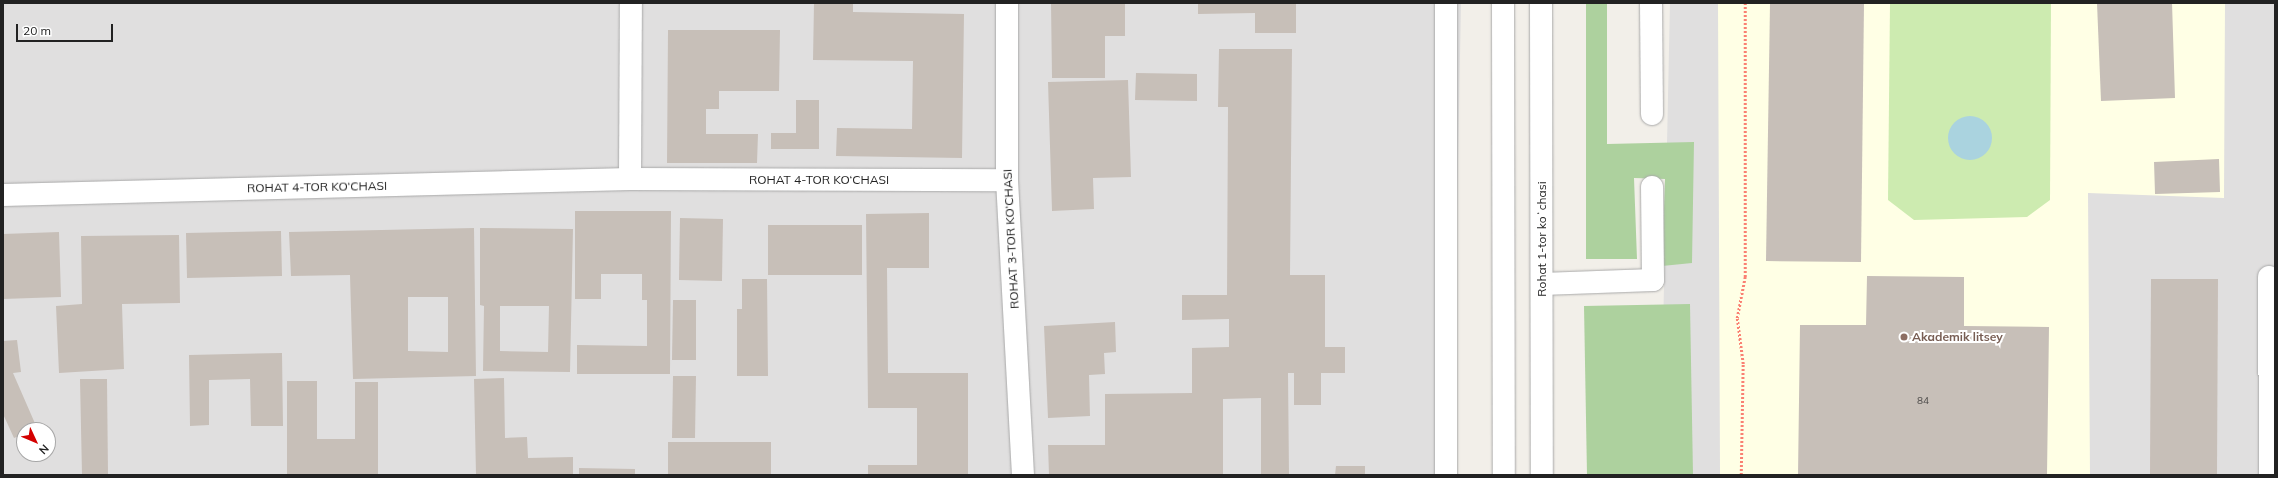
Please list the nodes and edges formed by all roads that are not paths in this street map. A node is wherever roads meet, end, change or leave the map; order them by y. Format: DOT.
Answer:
graph roads {
  1 [pos="631,3"];
  2 [pos="1007,3"];
  3 [pos="1446,3"];
  4 [pos="1503,3"];
  5 [pos="1541,3"];
  6 [pos="1651,3"];
  7 [pos="1652,114"];
  8 [pos="630,179"];
  9 [pos="1007,180"];
  10 [pos="1652,188"];
  11 [pos="3,195"];
  12 [pos="2269,277"];
  13 [pos="1542,284"];
  14 [pos="1023,475"];
  15 [pos="1446,475"];
  16 [pos="1504,475"];
  17 [pos="1542,475"];
  18 [pos="2270,475"];
  1 -- 8 [label="street"];
  2 -- 9 [label="street, ROHAT 3-TOR KO‘CHASI"];
  3 -- 15 [label="street"];
  4 -- 16 [label="street"];
  5 -- 13 [label="street, Rohat 1-tor koʻchasi"];
  6 -- 7 [label="street"];
  8 -- 9 [label="street, ROHAT 4-TOR KO‘CHASI"];
  8 -- 11 [label="street, ROHAT 4-TOR KO‘CHASI"];
  9 -- 14 [label="street, ROHAT 3-TOR KO‘CHASI"];
  10 -- 13 [label="street"];
  12 -- 18 [label="street"];
  13 -- 17 [label="street, Rohat 1-tor koʻchasi"];
}
